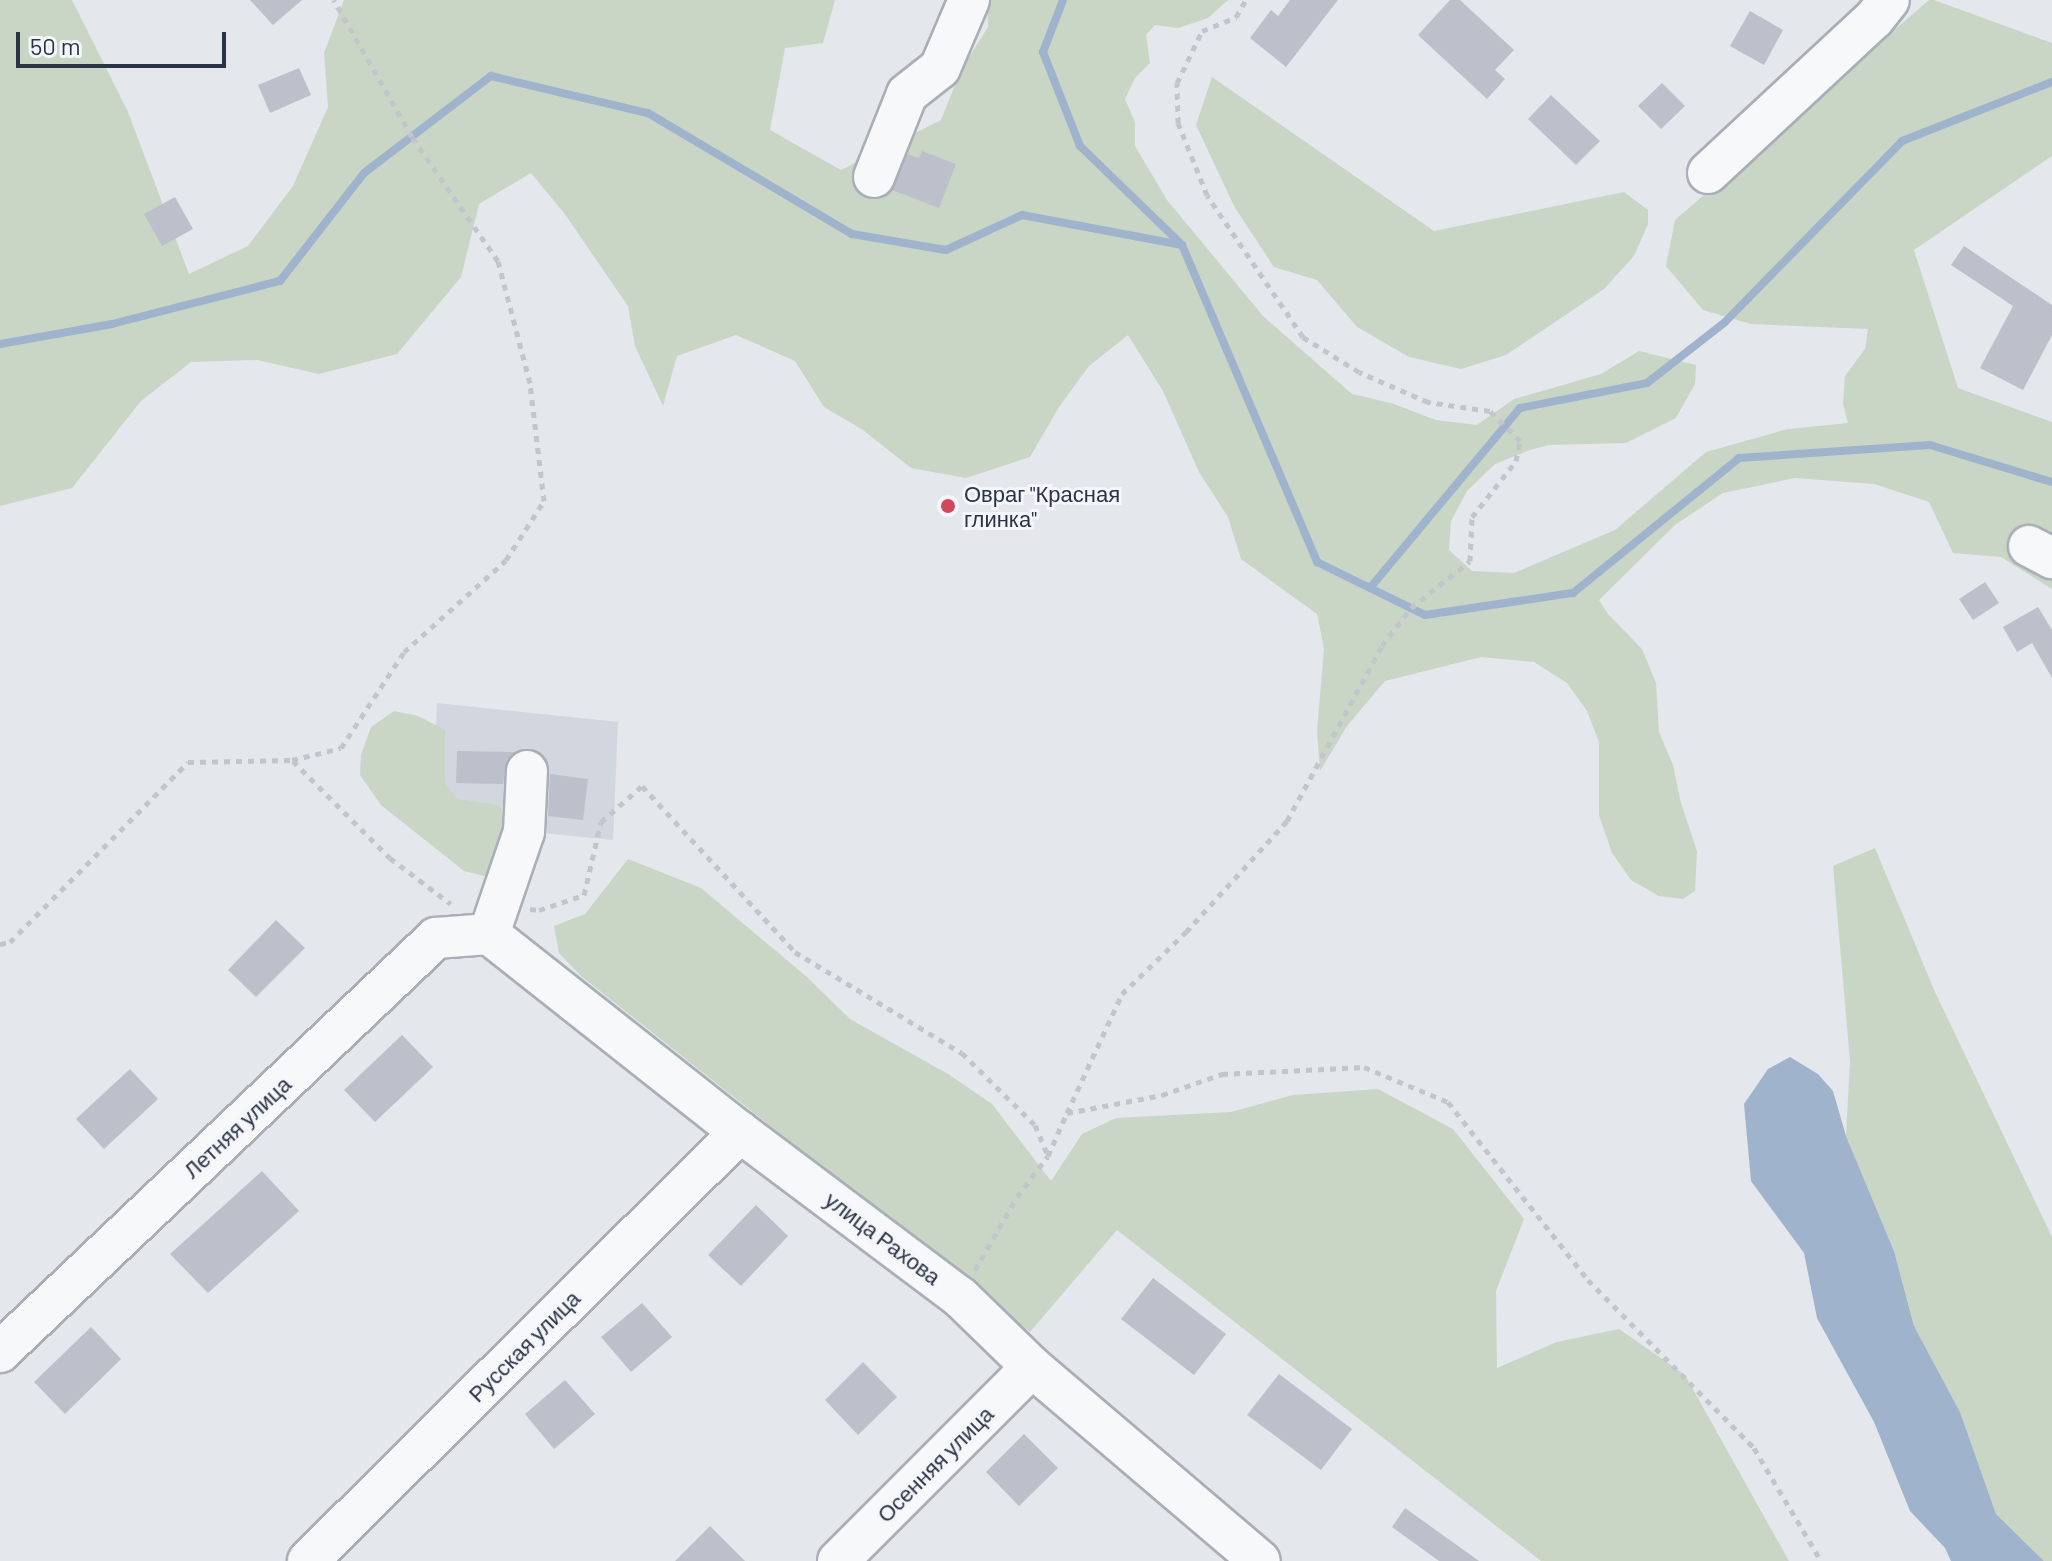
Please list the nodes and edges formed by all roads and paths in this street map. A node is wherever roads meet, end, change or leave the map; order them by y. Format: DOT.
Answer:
graph roads {
  1 [pos="334,0"];
  2 [pos="969,0"];
  3 [pos="1246,0"];
  4 [pos="1889,0"];
  5 [pos="1708,173"];
  6 [pos="874,177"];
  7 [pos="292,760"];
  8 [pos="527,771"];
  9 [pos="494,921"];
  10 [pos="0,944"];
  11 [pos="1067,1113"];
  12 [pos="740,1132"];
  13 [pos="1048,1156"];
  14 [pos="960,1297"];
  15 [pos="0,1352"];
  16 [pos="1032,1367"];
  17 [pos="308,1561"];
  18 [pos="838,1561"];
  19 [pos="1260,1561"];
  20 [pos="1821,1561"];
  1 -- 7 [label="path"];
  2 -- 6 [label="street"];
  3 -- 11 [label="path"];
  4 -- 5 [label="street"];
  7 -- 9 [label="path"];
  7 -- 10 [label="path"];
  8 -- 9 [label="street"];
  9 -- 12 [label="street, улица Рахова"];
  9 -- 13 [label="path"];
  9 -- 15 [label="street, Летняя улица"];
  11 -- 13 [label="path"];
  11 -- 20 [label="path"];
  12 -- 14 [label="street, улица Рахова"];
  12 -- 17 [label="street, Русская улица"];
  13 -- 14 [label="path"];
  14 -- 16 [label="street, улица Рахова"];
  16 -- 18 [label="street, Осенняя улица"];
  16 -- 19 [label="street, улица Рахова"];
}
